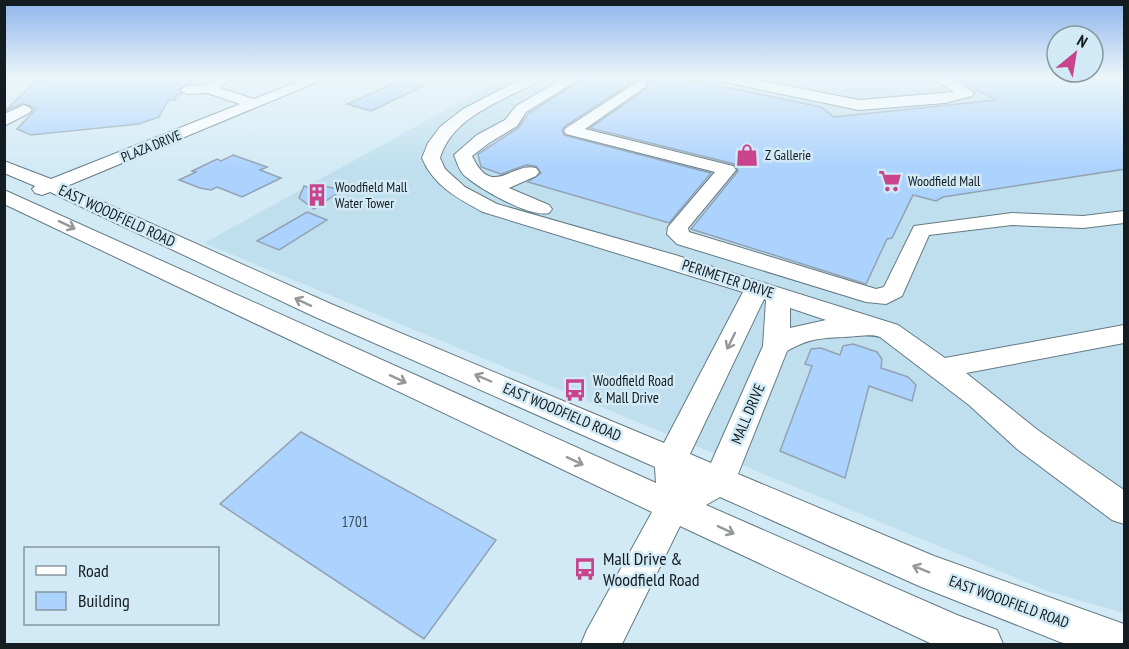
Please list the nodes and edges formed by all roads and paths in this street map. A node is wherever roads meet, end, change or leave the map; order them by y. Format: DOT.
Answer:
graph roads {
  1 [pos="246,107"];
  2 [pos="479,107"];
  3 [pos="524,107"];
  4 [pos="606,107"];
  5 [pos="24,110"];
  6 [pos="4,121"];
  7 [pos="4,166"];
  8 [pos="488,183"];
  9 [pos="52,186"];
  10 [pos="9,199"];
  11 [pos="520,199"];
  12 [pos="1125,217"];
  13 [pos="668,260"];
  14 [pos="767,292"];
  15 [pos="889,331"];
  16 [pos="1125,334"];
  17 [pos="776,346"];
  18 [pos="942,368"];
  19 [pos="670,462"];
  20 [pos="717,482"];
  21 [pos="673,506"];
  22 [pos="1125,509"];
  23 [pos="1125,644"];
  24 [pos="601,645"];
  25 [pos="983,645"];
  1 -- 9 [label="street, PLAZA DRIVE"];
  2 -- 13 [label="street, PERIMETER DRIVE"];
  3 -- 8 [label="street"];
  4 -- 12 [label="street"];
  5 -- 6 [label="street"];
  7 -- 9 [label="street, EAST WOODFIELD ROAD"];
  8 -- 11 [label="street"];
  8 -- 11 [label="street"];
  9 -- 10 [label="street, PLAZA DRIVE"];
  19 -- 9 [label="street, EAST WOODFIELD ROAD, one-way"];
  10 -- 21 [label="street, EAST WOODFIELD ROAD, one-way"];
  11 -- 13 [label="street"];
  13 -- 14 [label="street, PERIMETER DRIVE"];
  14 -- 15 [label="street, PERIMETER DRIVE"];
  14 -- 17 [label="street, MALL DRIVE"];
  14 -- 19 [label="street, one-way"];
  15 -- 17 [label="street"];
  15 -- 18 [label="street, PERIMETER DRIVE"];
  16 -- 18 [label="street"];
  17 -- 20 [label="street, MALL DRIVE"];
  18 -- 22 [label="street, PERIMETER DRIVE"];
  19 -- 20 [label="street, EAST WOODFIELD ROAD"];
  19 -- 21 [label="street"];
  20 -- 21 [label="street"];
  23 -- 20 [label="street, EAST WOODFIELD ROAD, one-way"];
  21 -- 24 [label="street"];
  21 -- 25 [label="street, EAST WOODFIELD ROAD, one-way"];
}
